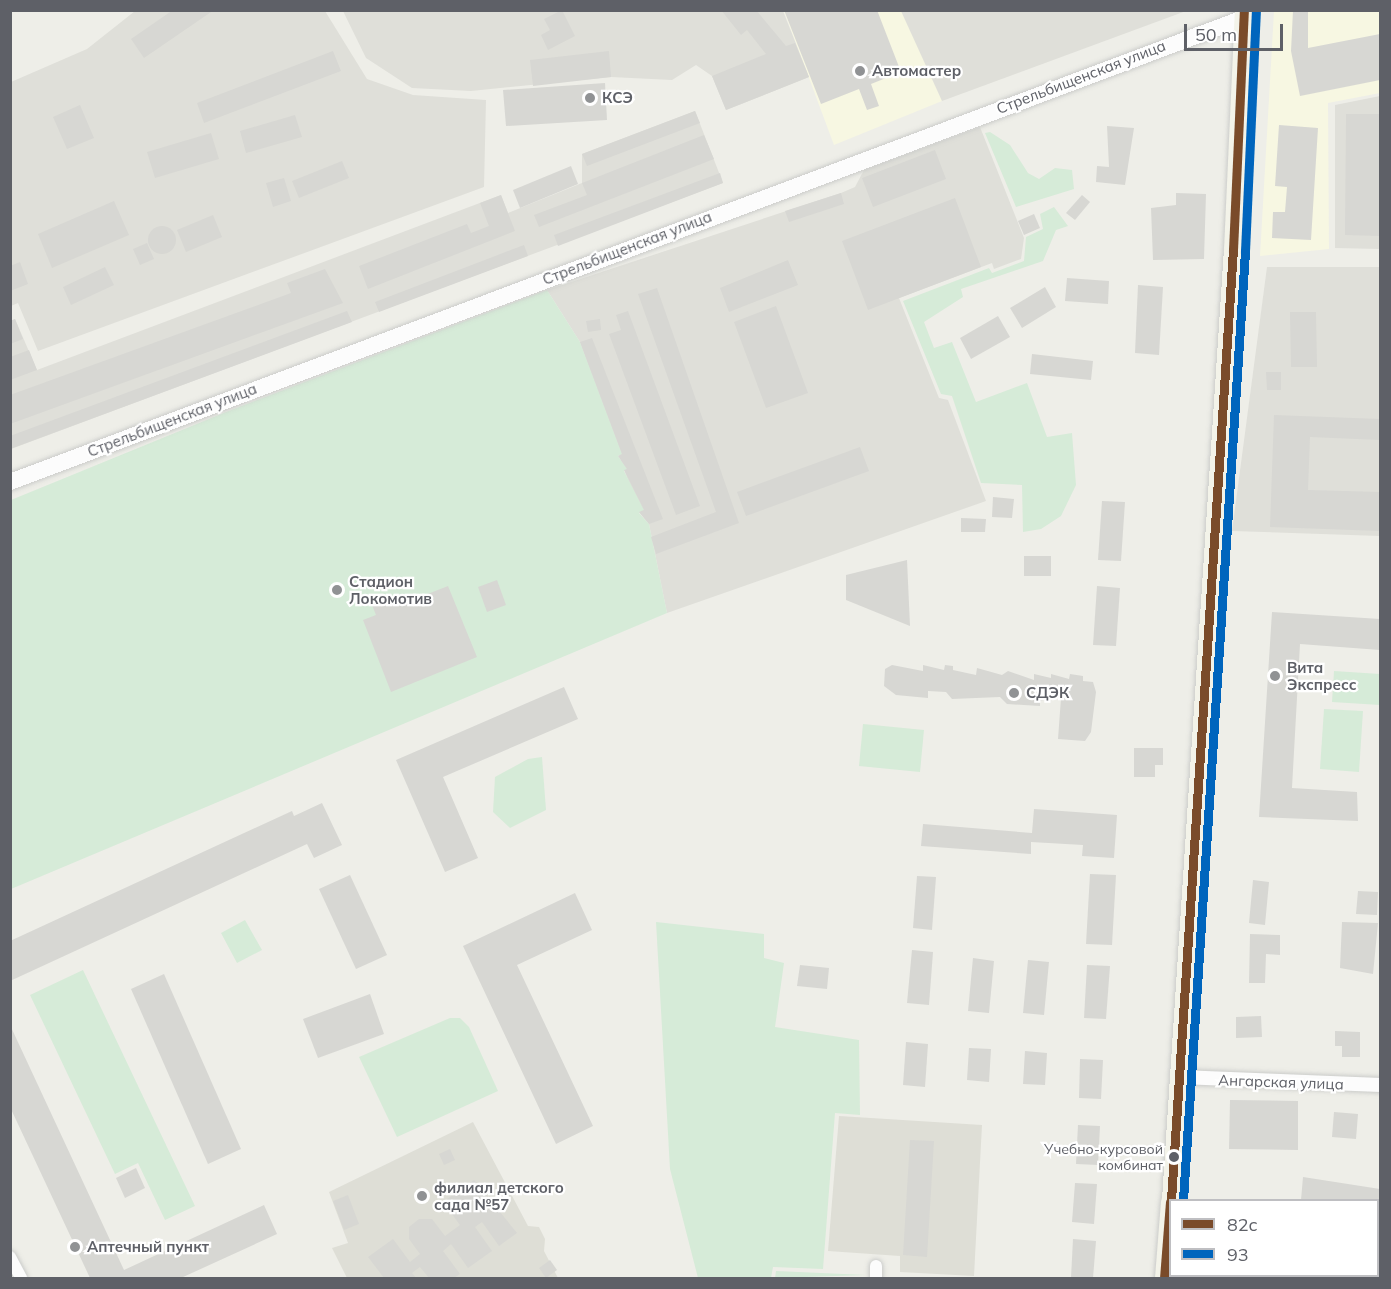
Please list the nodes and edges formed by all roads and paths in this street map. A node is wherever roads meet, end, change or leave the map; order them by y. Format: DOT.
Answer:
graph roads {
  1 [pos="1244,14"];
  2 [pos="10,482"];
  3 [pos="1181,1077"];
  4 [pos="1380,1085"];
  5 [pos="1171,1199"];
  6 [pos="1169,1223"];
  7 [pos="10,1257"];
  8 [pos="21,1278"];
  9 [pos="1164,1278"];
  1 -- 2 [label="main road, Стрельбищенская улица"];
  1 -- 3 [label="main road"];
  3 -- 4 [label="street, Ангарская улица"];
  3 -- 5 [label="main road"];
  6 -- 9 [label="main road"];
  7 -- 8 [label="street"];
}
